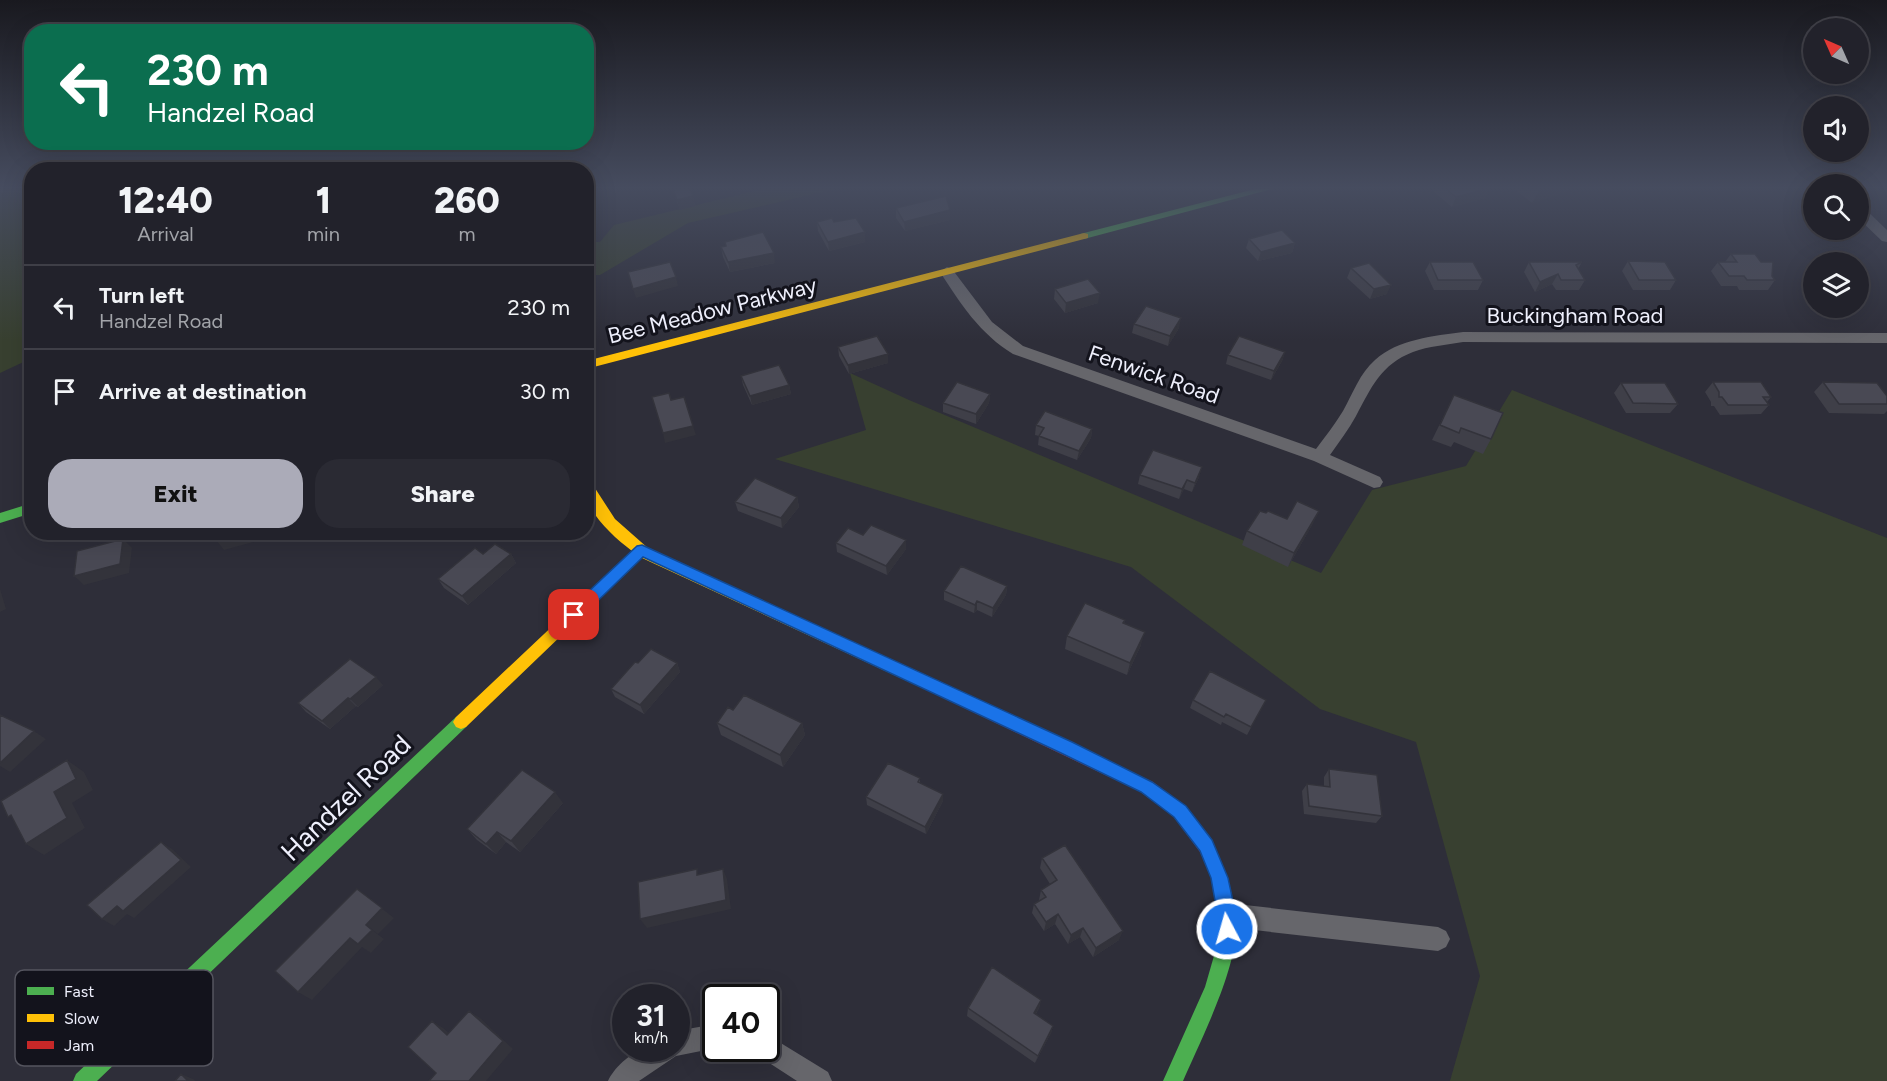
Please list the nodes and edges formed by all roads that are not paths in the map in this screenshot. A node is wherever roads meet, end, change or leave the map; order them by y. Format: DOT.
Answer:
graph roads {
  1 [pos="1073,239"];
  2 [pos="947,272"];
  3 [pos="1887,338"];
  4 [pos="594,362"];
  5 [pos="1320,457"];
  6 [pos="1374,482"];
  7 [pos="594,503"];
  8 [pos="24,510"];
  9 [pos="0,518"];
  10 [pos="642,550"];
  11 [pos="1227,915"];
  12 [pos="1438,939"];
  13 [pos="201,970"];
  14 [pos="780,1055"];
  15 [pos="644,1062"];
  16 [pos="100,1066"];
  17 [pos="84,1081"];
  18 [pos="621,1081"];
  19 [pos="819,1081"];
  20 [pos="1173,1081"];
  1 -- 2 [label="street, Bee Meadow Parkway"];
  2 -- 4 [label="street, Bee Meadow Parkway"];
  2 -- 5 [label="street, Fenwick Road"];
  3 -- 5 [label="street, Buckingham Road"];
  5 -- 6 [label="street, Fenwick Road"];
  7 -- 10 [label="street"];
  8 -- 9 [label="street"];
  10 -- 11 [label="street"];
  10 -- 13 [label="street, Handzel Road"];
  11 -- 12 [label="street"];
  11 -- 20 [label="street"];
  14 -- 19 [label="street"];
  15 -- 18 [label="street"];
  16 -- 17 [label="street, Handzel Road"];
}
